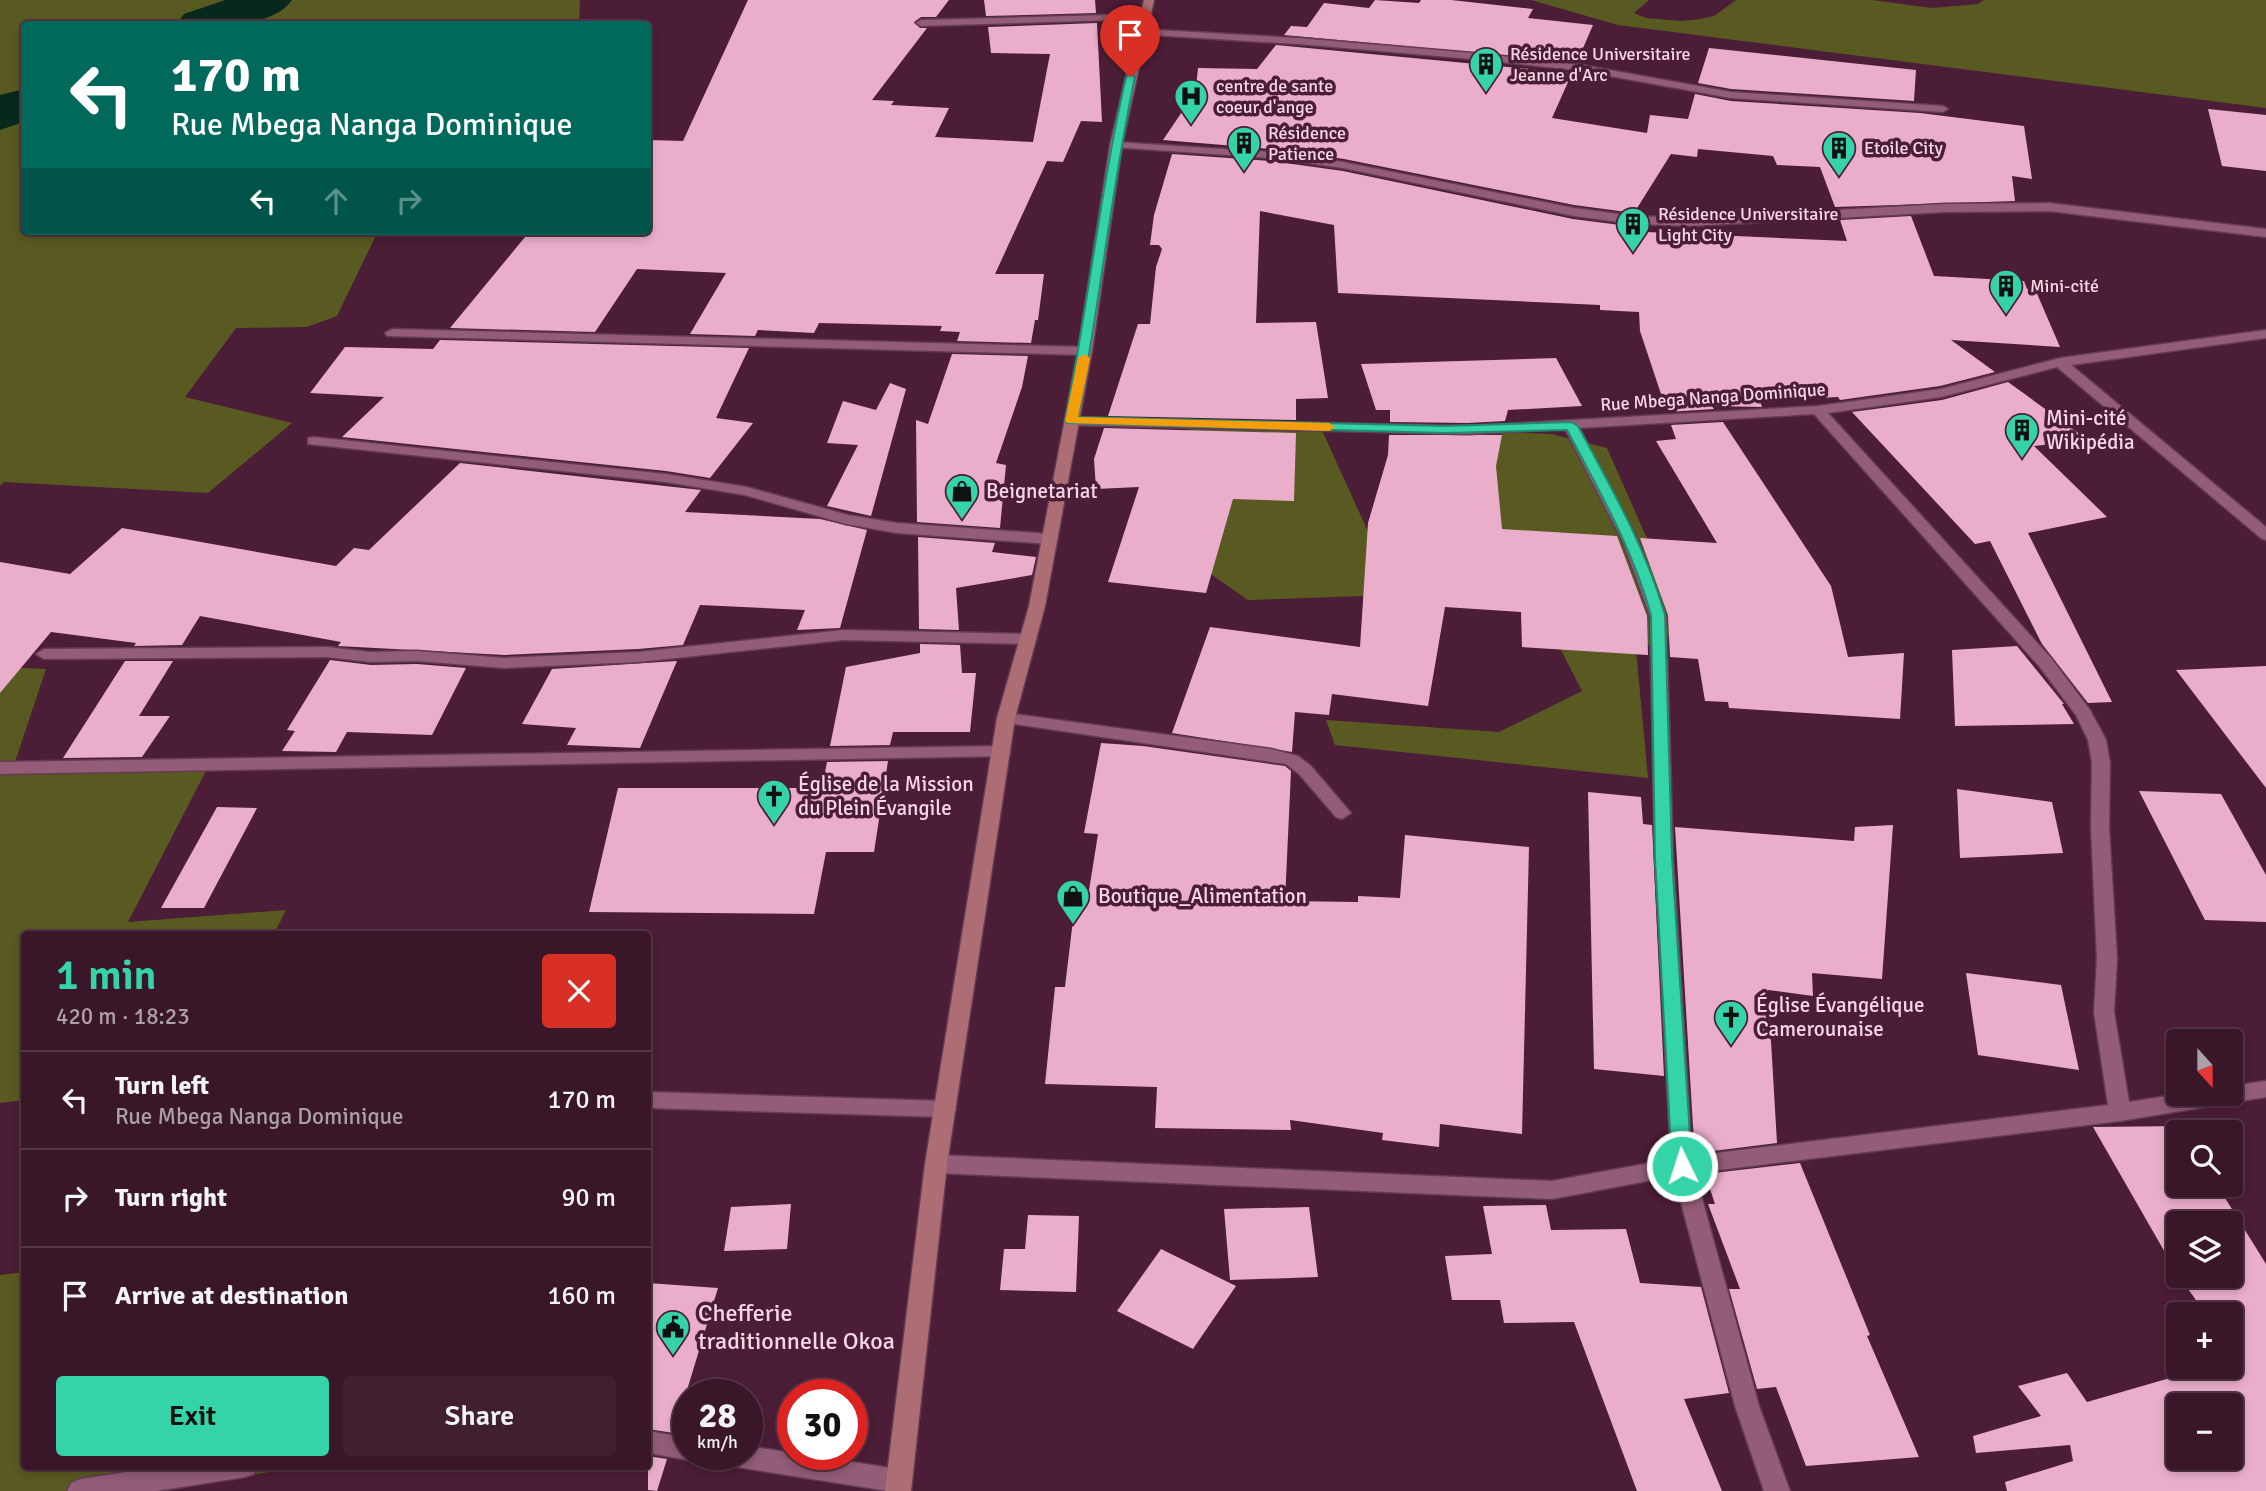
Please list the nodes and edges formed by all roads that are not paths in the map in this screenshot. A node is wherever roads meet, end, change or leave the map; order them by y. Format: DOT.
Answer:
graph roads {
  1 [pos="1149,0"];
  2 [pos="1145,18"];
  3 [pos="920,23"];
  4 [pos="1140,32"];
  5 [pos="1943,109"];
  6 [pos="1116,145"];
  7 [pos="2266,233"];
  8 [pos="392,333"];
  9 [pos="2266,334"];
  10 [pos="1085,351"];
  11 [pos="2060,362"];
  12 [pos="1818,411"];
  13 [pos="1071,421"];
  14 [pos="1571,426"];
  15 [pos="313,440"];
  16 [pos="2266,535"];
  17 [pos="1050,539"];
  18 [pos="1029,639"];
  19 [pos="44,654"];
  20 [pos="1006,718"];
  21 [pos="1002,752"];
  22 [pos="0,768"];
  23 [pos="1342,813"];
  24 [pos="2266,1088"];
  25 [pos="651,1100"];
  26 [pos="945,1109"];
  27 [pos="2120,1113"];
  28 [pos="936,1164"];
  29 [pos="1682,1166"];
  30 [pos="651,1443"];
  31 [pos="672,1446"];
  32 [pos="763,1461"];
  33 [pos="219,1470"];
  34 [pos="898,1486"];
  35 [pos="80,1491"];
  36 [pos="1777,1491"];
  1 -- 2 [label="main road"];
  2 -- 3 [label="street"];
  2 -- 4 [label="main road"];
  4 -- 5 [label="street"];
  4 -- 6 [label="main road"];
  6 -- 7 [label="street"];
  6 -- 10 [label="main road"];
  8 -- 10 [label="street"];
  9 -- 11 [label="street, Rue Mbega Nanga Dominique"];
  10 -- 13 [label="main road"];
  11 -- 12 [label="street, Rue Mbega Nanga Dominique"];
  11 -- 16 [label="street"];
  12 -- 14 [label="street, Rue Mbega Nanga Dominique"];
  12 -- 27 [label="street"];
  13 -- 14 [label="street, Rue Mbega Nanga Dominique"];
  13 -- 17 [label="main road"];
  14 -- 29 [label="street"];
  15 -- 17 [label="street"];
  17 -- 18 [label="main road"];
  18 -- 19 [label="street"];
  18 -- 20 [label="main road"];
  20 -- 21 [label="main road"];
  20 -- 23 [label="street"];
  21 -- 22 [label="street"];
  21 -- 26 [label="main road"];
  24 -- 27 [label="street"];
  25 -- 26 [label="street"];
  26 -- 28 [label="main road"];
  27 -- 29 [label="street"];
  28 -- 29 [label="street"];
  28 -- 34 [label="main road"];
  29 -- 36 [label="street"];
  30 -- 31 [label="street"];
  32 -- 34 [label="street"];
  33 -- 35 [label="street"];
}
